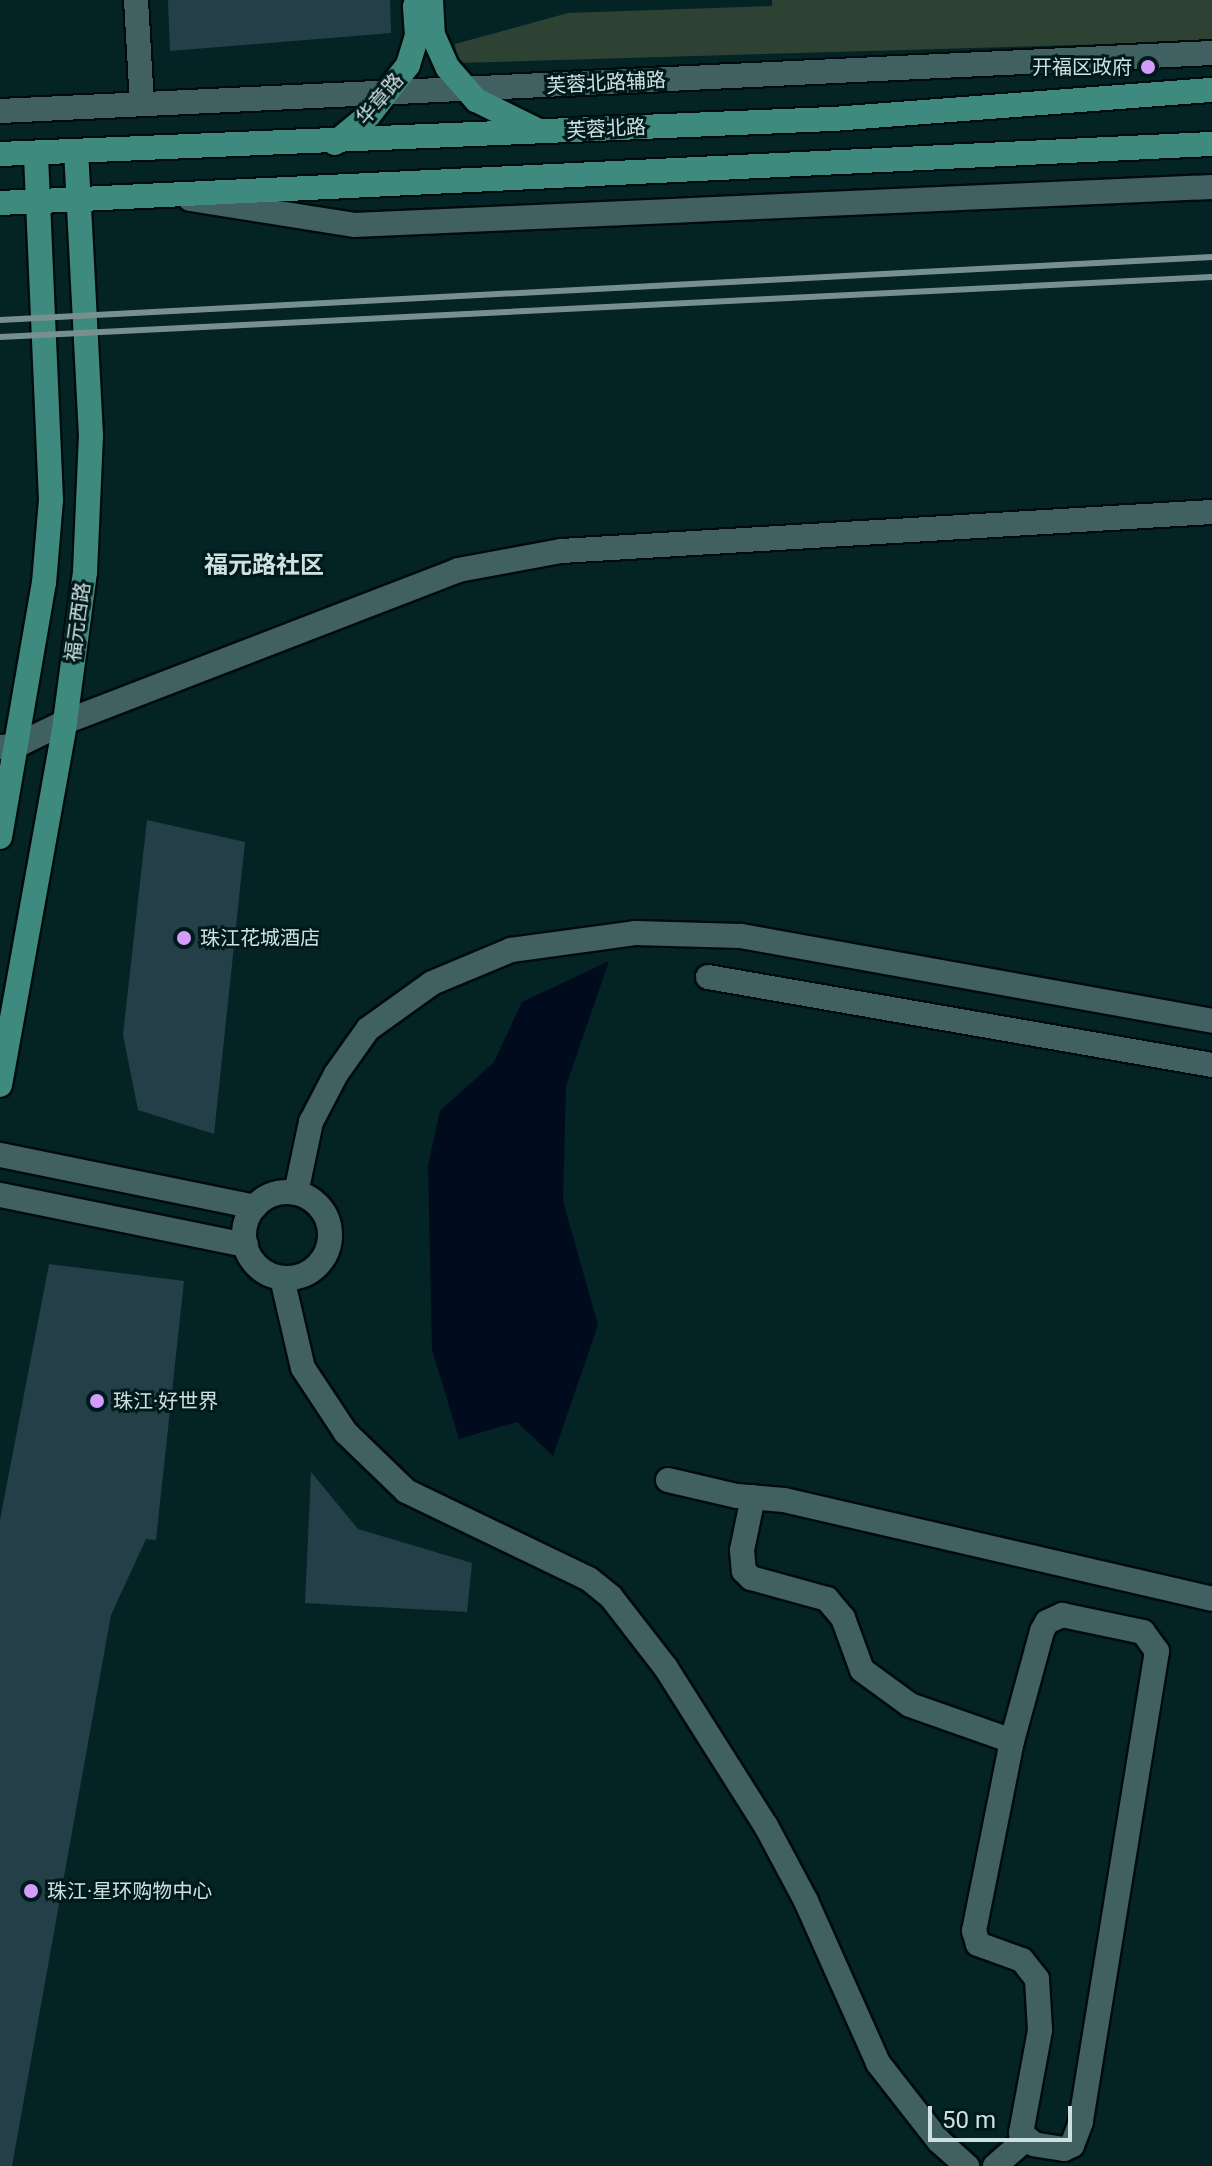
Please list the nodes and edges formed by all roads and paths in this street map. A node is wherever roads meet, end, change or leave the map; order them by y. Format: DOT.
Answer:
graph roads {
  1 [pos="136,0"];
  2 [pos="415,0"];
  3 [pos="431,0"];
  4 [pos="1212,53"];
  5 [pos="466,90"];
  6 [pos="1212,90"];
  7 [pos="388,94"];
  8 [pos="142,104"];
  9 [pos="0,111"];
  10 [pos="543,132"];
  11 [pos="335,143"];
  12 [pos="1212,144"];
  13 [pos="76,152"];
  14 [pos="36,153"];
  15 [pos="0,154"];
  16 [pos="1212,187"];
  17 [pos="168,196"];
  18 [pos="78,200"];
  19 [pos="39,202"];
  20 [pos="0,203"];
  21 [pos="1212,512"];
  22 [pos="65,722"];
  23 [pos="8,747"];
  24 [pos="0,837"];
  25 [pos="708,977"];
  26 [pos="1212,1021"];
  27 [pos="1212,1065"];
  28 [pos="0,1085"];
  29 [pos="0,1155"];
  30 [pos="296,1193"];
  31 [pos="0,1195"];
  32 [pos="255,1207"];
  33 [pos="246,1245"];
  34 [pos="282,1278"];
  35 [pos="668,1480"];
  36 [pos="753,1497"];
  37 [pos="1212,1599"];
  38 [pos="1012,1741"];
  39 [pos="1025,2140"];
  40 [pos="967,2166"];
  41 [pos="995,2166"];
  1 -- 8 [label="street"];
  2 -- 7 [label="main road, 华章路"];
  3 -- 5 [label="main road"];
  4 -- 5 [label="street, 芙蓉北路辅路"];
  5 -- 7 [label="street, 芙蓉北路辅路"];
  5 -- 10 [label="main road"];
  6 -- 10 [label="main road, 芙蓉北路"];
  7 -- 8 [label="street, 芙蓉北路辅路"];
  7 -- 11 [label="main road, 华章路"];
  8 -- 9 [label="street, 芙蓉北路辅路"];
  10 -- 11 [label="main road, 芙蓉北路"];
  11 -- 13 [label="main road, 芙蓉北路"];
  12 -- 17 [label="main road"];
  13 -- 14 [label="main road, 芙蓉北路"];
  13 -- 18 [label="main road, 福元西路"];
  14 -- 15 [label="main road, 芙蓉北路"];
  14 -- 19 [label="main road, 福元西路"];
  16 -- 17 [label="street"];
  17 -- 18 [label="main road"];
  18 -- 19 [label="main road"];
  18 -- 22 [label="main road, 福元西路"];
  19 -- 20 [label="main road"];
  19 -- 23 [label="main road, 福元西路"];
  21 -- 22 [label="street"];
  22 -- 23 [label="street"];
  22 -- 28 [label="main road, 福元西路"];
  23 -- 24 [label="main road, 福元西路"];
  25 -- 27 [label="street"];
  26 -- 30 [label="street"];
  29 -- 32 [label="street"];
  30 -- 32 [label="street"];
  30 -- 34 [label="street"];
  31 -- 33 [label="street"];
  32 -- 33 [label="street"];
  33 -- 34 [label="street"];
  34 -- 40 [label="street"];
  35 -- 36 [label="street"];
  36 -- 37 [label="street"];
  36 -- 38 [label="street"];
  38 -- 39 [label="street"];
  38 -- 39 [label="street"];
  39 -- 41 [label="street"];
}
